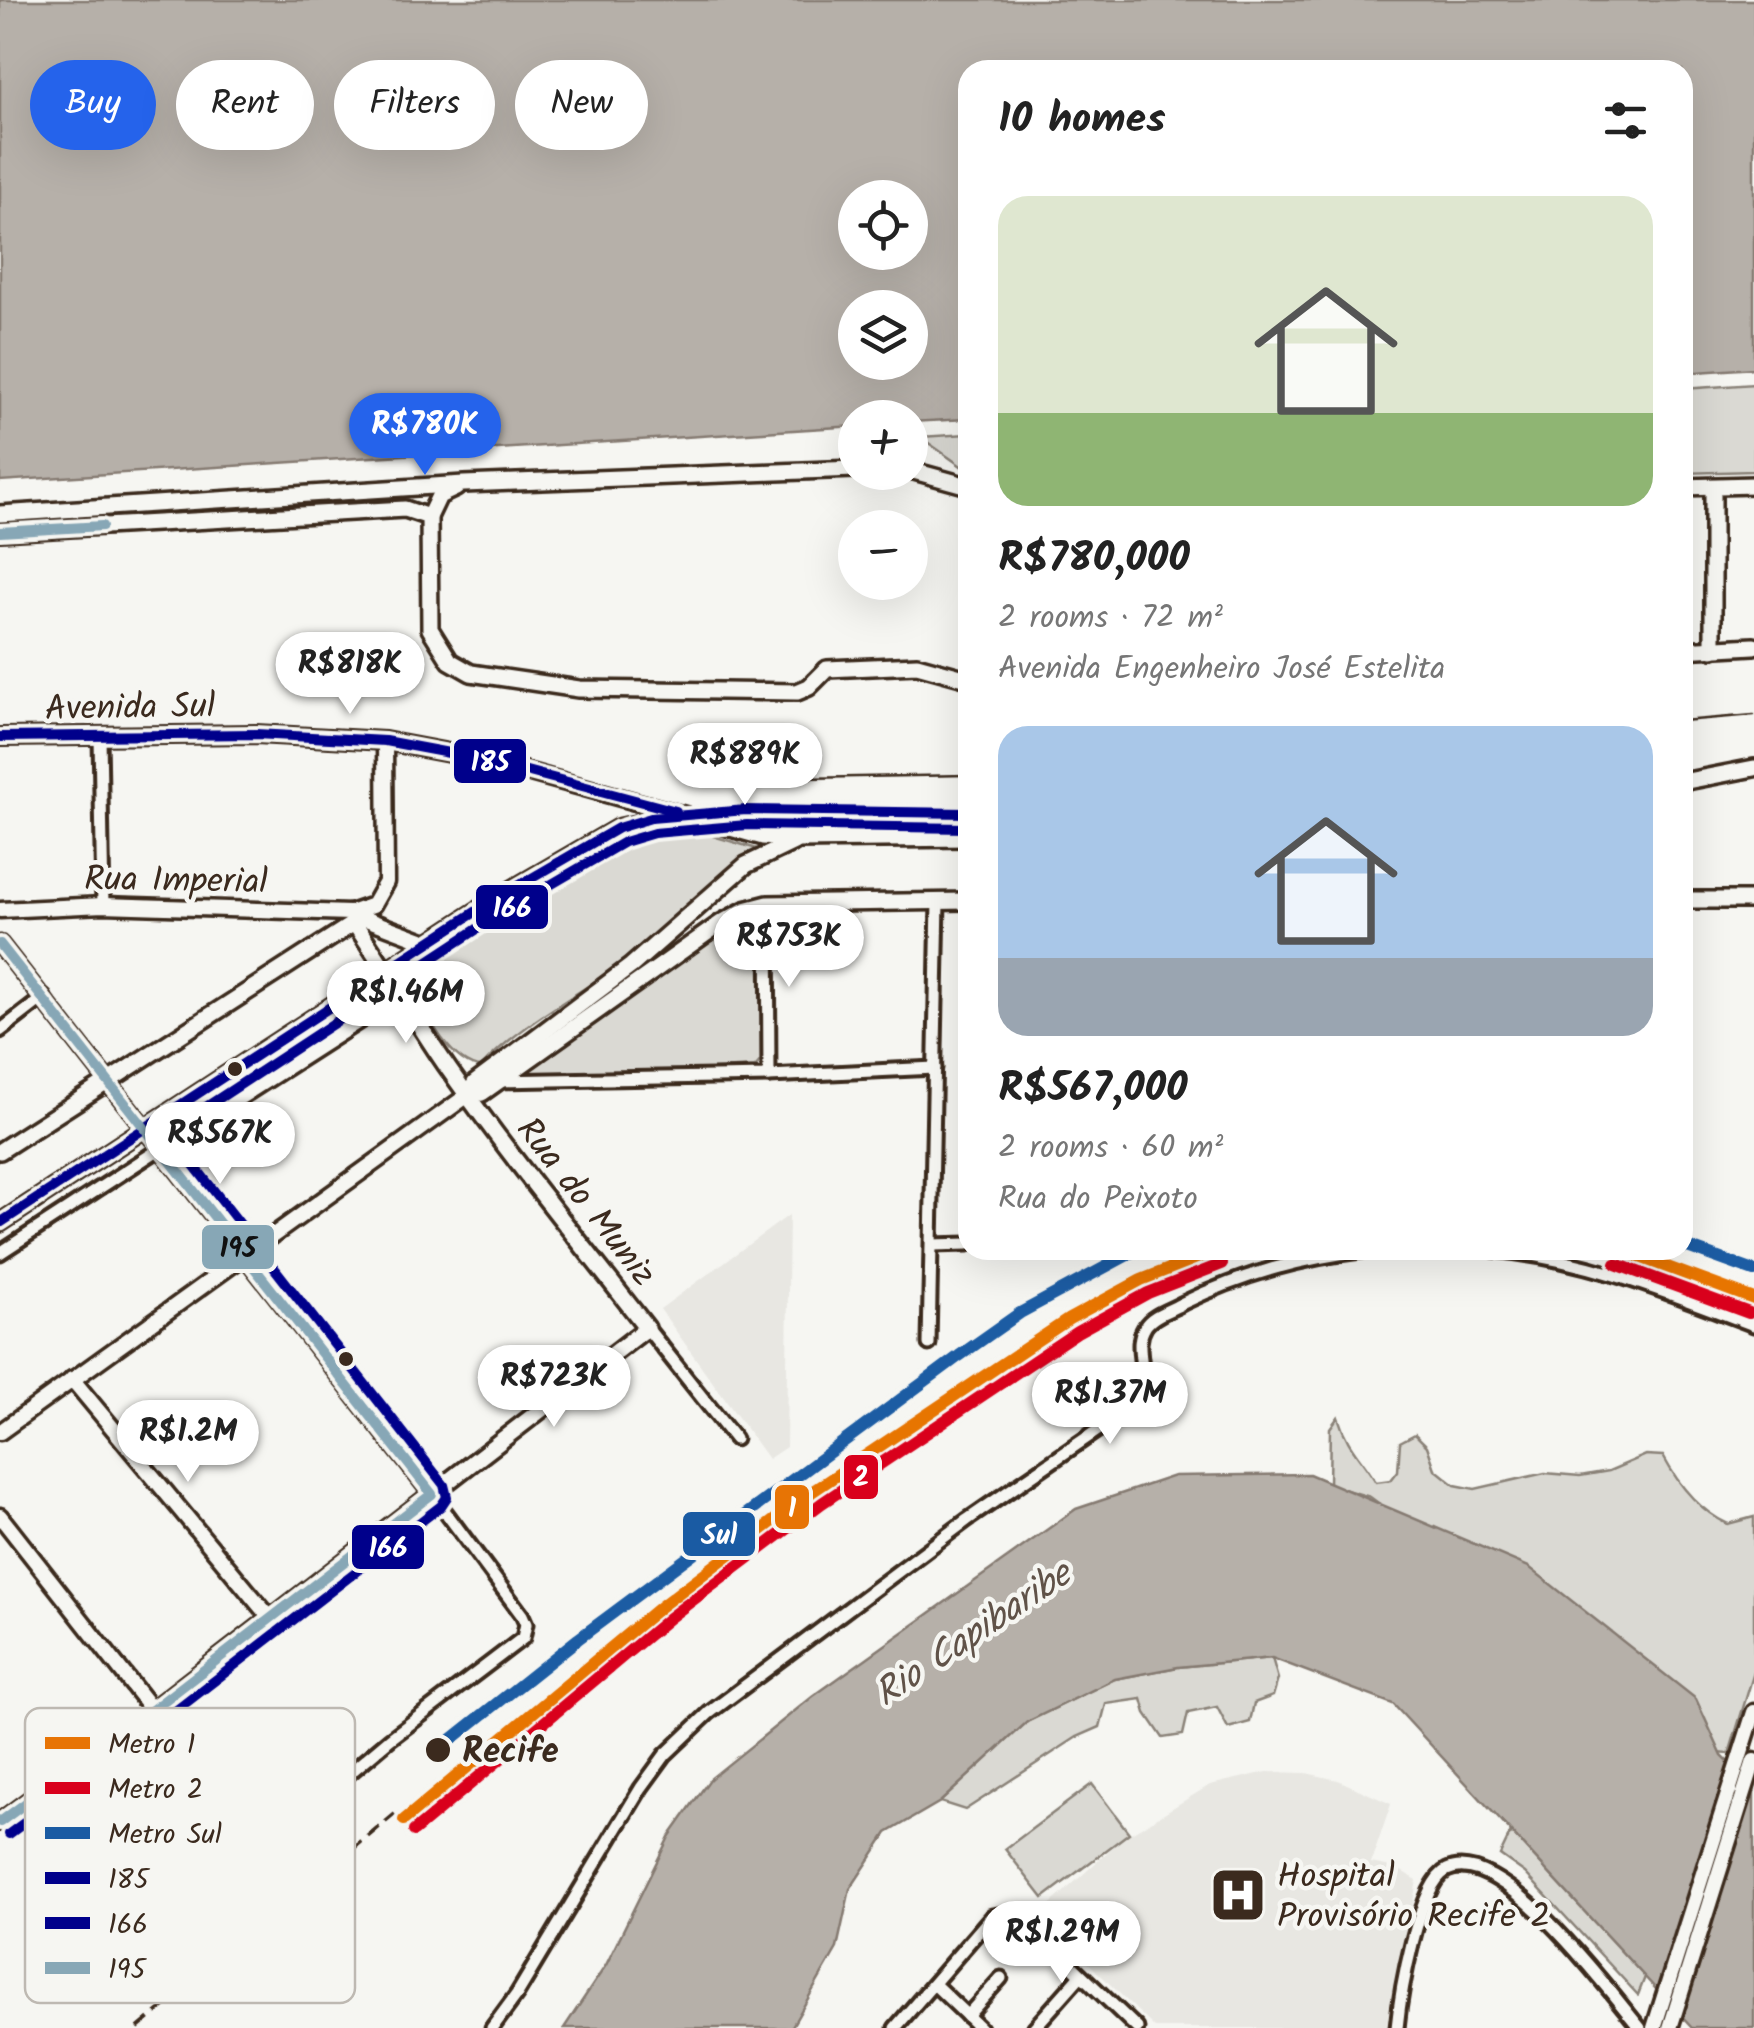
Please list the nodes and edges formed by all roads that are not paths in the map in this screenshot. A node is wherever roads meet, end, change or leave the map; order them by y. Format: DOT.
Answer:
graph roads {
  1 [pos="838,470"];
  2 [pos="928,475"];
  3 [pos="958,483"];
  4 [pos="464,484"];
  5 [pos="1754,485"];
  6 [pos="1693,487"];
  7 [pos="1713,487"];
  8 [pos="1,514"];
  9 [pos="428,517"];
  10 [pos="0,532"];
  11 [pos="1754,646"];
  12 [pos="1712,649"];
  13 [pos="1693,650"];
  14 [pos="958,676"];
  15 [pos="0,736"];
  16 [pos="100,737"];
  17 [pos="384,741"];
  18 [pos="1754,768"];
  19 [pos="1693,780"];
  20 [pos="686,814"];
  21 [pos="958,838"];
  22 [pos="798,840"];
  23 [pos="1693,900"];
  24 [pos="1754,900"];
  25 [pos="938,901"];
  26 [pos="958,901"];
  27 [pos="768,904"];
  28 [pos="103,905"];
  29 [pos="0,910"];
  30 [pos="352,918"];
  31 [pos="430,943"];
  32 [pos="0,944"];
  33 [pos="388,970"];
  34 [pos="399,995"];
  35 [pos="44,997"];
  36 [pos="0,1031"];
  37 [pos="936,1068"];
  38 [pos="769,1076"];
  39 [pos="493,1080"];
  40 [pos="110,1082"];
  41 [pos="468,1095"];
  42 [pos="490,1124"];
  43 [pos="146,1128"];
  44 [pos="161,1148"];
  45 [pos="0,1151"];
  46 [pos="0,1223"];
  47 [pos="958,1244"];
  48 [pos="932,1245"];
  49 [pos="0,1253"];
  50 [pos="244,1253"];
  51 [pos="1300,1260"];
  52 [pos="1566,1260"];
  53 [pos="1754,1325"];
  54 [pos="647,1328"];
  55 [pos="929,1344"];
  56 [pos="72,1379"];
  57 [pos="0,1432"];
  58 [pos="735,1439"];
  59 [pos="432,1494"];
  60 [pos="0,1516"];
  61 [pos="270,1618"];
  62 [pos="150,1708"];
  63 [pos="155,1708"];
  64 [pos="1754,1712"];
  65 [pos="1754,1761"];
  66 [pos="355,1769"];
  67 [pos="25,1804"];
  68 [pos="0,1822"];
  69 [pos="1081,1975"];
  70 [pos="1001,1978"];
  71 [pos="934,1984"];
  72 [pos="974,2024"];
  73 [pos="492,2028"];
  74 [pos="895,2028"];
  75 [pos="1034,2028"];
  76 [pos="1138,2028"];
  77 [pos="1397,2028"];
  78 [pos="1640,2028"];
  79 [pos="1654,2028"];
  80 [pos="1670,2028"];
  1 -- 4 [label="main road"];
  2 -- 3 [label="main road"];
  4 -- 8 [label="main road"];
  4 -- 9 [label="main road"];
  5 -- 7 [label="main road"];
  6 -- 7 [label="main road"];
  7 -- 12 [label="main road"];
  9 -- 10 [label="main road"];
  9 -- 14 [label="main road"];
  11 -- 12 [label="main road"];
  12 -- 13 [label="main road"];
  15 -- 16 [label="main road, Avenida Sul"];
  16 -- 17 [label="main road, Avenida Sul"];
  16 -- 28 [label="street"];
  17 -- 20 [label="main road, Avenida Sul"];
  17 -- 30 [label="street"];
  18 -- 19 [label="main road"];
  20 -- 22 [label="main road, Avenida Sul"];
  20 -- 31 [label="main road"];
  21 -- 22 [label="main road, Avenida Sul"];
  22 -- 39 [label="main road"];
  23 -- 24 [label="main road"];
  25 -- 26 [label="main road"];
  25 -- 27 [label="main road"];
  25 -- 37 [label="street"];
  27 -- 38 [label="street"];
  27 -- 39 [label="main road"];
  28 -- 29 [label="street, Rua Imperial"];
  28 -- 30 [label="street, Rua Imperial"];
  30 -- 31 [label="street, Rua Imperial"];
  30 -- 33 [label="main road"];
  30 -- 40 [label="main road"];
  31 -- 33 [label="main road"];
  32 -- 35 [label="street"];
  33 -- 34 [label="main road"];
  33 -- 43 [label="main road"];
  34 -- 41 [label="main road, Rua do Muniz"];
  34 -- 44 [label="street"];
  35 -- 36 [label="street"];
  35 -- 40 [label="street"];
  37 -- 38 [label="street"];
  37 -- 48 [label="street"];
  38 -- 39 [label="street"];
  39 -- 41 [label="main road"];
  39 -- 42 [label="main road"];
  40 -- 43 [label="street"];
  40 -- 45 [label="main road"];
  41 -- 42 [label="main road, Rua do Muniz"];
  41 -- 50 [label="street"];
  42 -- 54 [label="main road, Rua do Muniz"];
  43 -- 44 [label="street"];
  43 -- 46 [label="main road"];
  44 -- 49 [label="street"];
  44 -- 50 [label="street"];
  47 -- 48 [label="street"];
  48 -- 55 [label="street"];
  50 -- 56 [label="street"];
  50 -- 59 [label="street"];
  51 -- 73 [label="street"];
  52 -- 53 [label="street"];
  54 -- 58 [label="street, Rua do Muniz"];
  54 -- 59 [label="main road"];
  56 -- 57 [label="street"];
  56 -- 61 [label="street"];
  59 -- 61 [label="main road"];
  59 -- 66 [label="street"];
  60 -- 62 [label="street"];
  61 -- 63 [label="main road"];
  64 -- 79 [label="street"];
  65 -- 80 [label="street"];
  67 -- 68 [label="main road"];
  69 -- 71 [label="street"];
  69 -- 75 [label="street"];
  69 -- 76 [label="street"];
  70 -- 72 [label="street"];
  71 -- 72 [label="street"];
  71 -- 74 [label="street"];
  77 -- 78 [label="street"];
}
